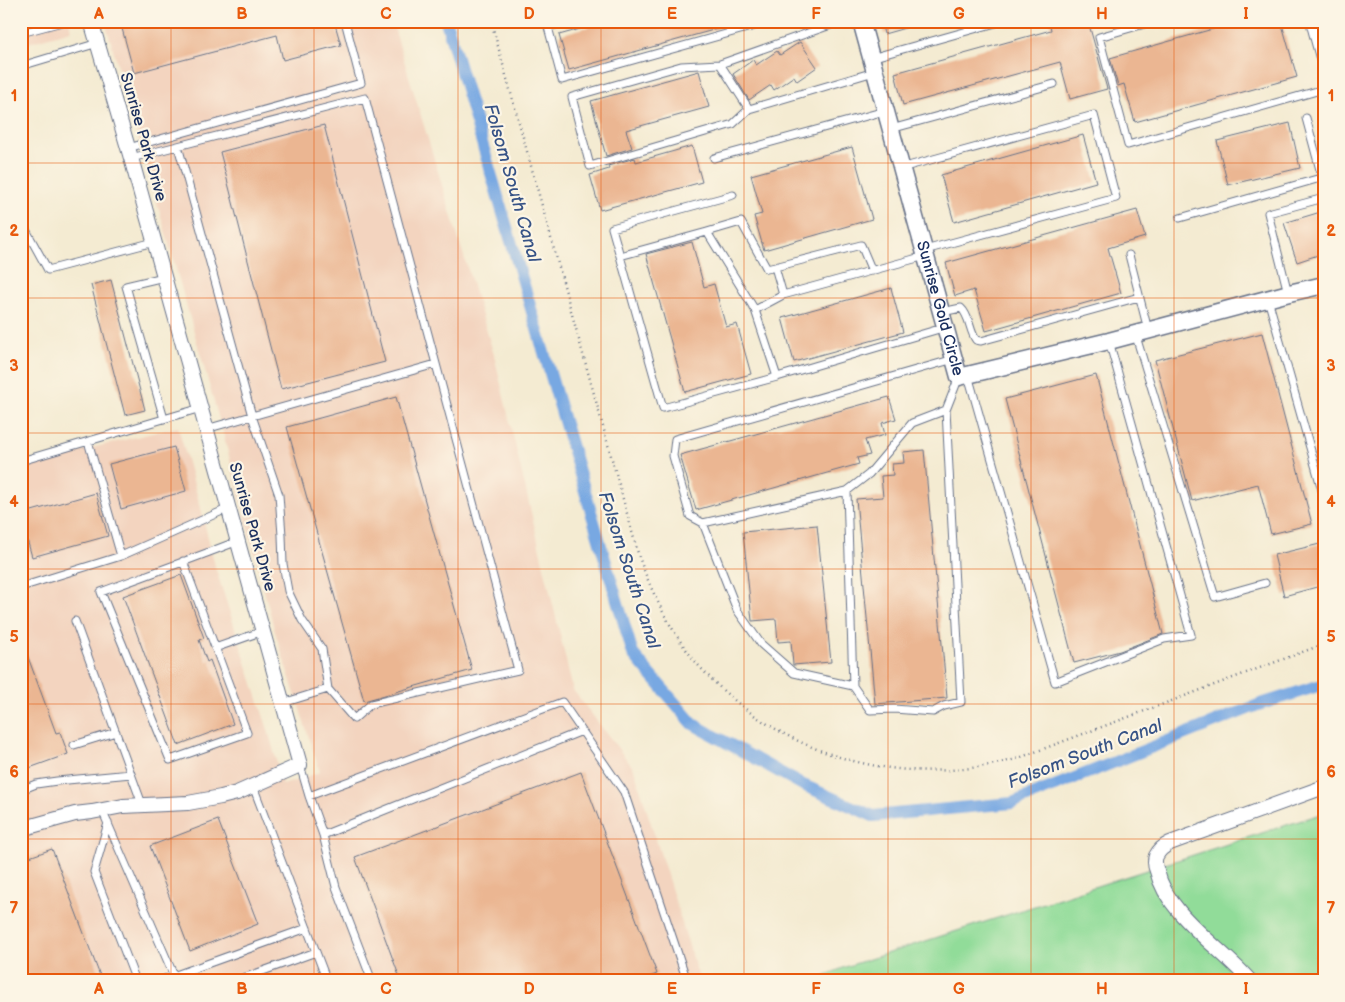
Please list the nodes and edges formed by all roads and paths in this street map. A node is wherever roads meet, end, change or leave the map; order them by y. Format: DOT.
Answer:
graph roads {
  1 [pos="63,21"];
  2 [pos="91,21"];
  3 [pos="345,21"];
  4 [pos="492,21"];
  5 [pos="571,21"];
  6 [pos="772,21"];
  7 [pos="842,21"];
  8 [pos="861,21"];
  9 [pos="1003,21"];
  10 [pos="1156,21"];
  11 [pos="1313,21"];
  12 [pos="21,34"];
  13 [pos="98,43"];
  14 [pos="1324,61"];
  15 [pos="720,64"];
  16 [pos="873,65"];
  17 [pos="21,66"];
  18 [pos="1054,84"];
  19 [pos="1324,89"];
  20 [pos="749,109"];
  21 [pos="886,110"];
  22 [pos="1306,118"];
  23 [pos="891,130"];
  24 [pos="178,146"];
  25 [pos="130,153"];
  26 [pos="714,158"];
  27 [pos="901,168"];
  28 [pos="1323,177"];
  29 [pos="733,195"];
  30 [pos="1324,198"];
  31 [pos="1180,218"];
  32 [pos="21,222"];
  33 [pos="706,232"];
  34 [pos="154,242"];
  35 [pos="925,253"];
  36 [pos="1129,255"];
  37 [pos="620,256"];
  38 [pos="775,267"];
  39 [pos="872,271"];
  40 [pos="164,277"];
  41 [pos="1322,291"];
  42 [pos="1288,293"];
  43 [pos="783,295"];
  44 [pos="1140,297"];
  45 [pos="1268,299"];
  46 [pos="756,310"];
  47 [pos="944,320"];
  48 [pos="1141,331"];
  49 [pos="1108,341"];
  50 [pos="954,358"];
  51 [pos="436,364"];
  52 [pos="964,375"];
  53 [pos="777,377"];
  54 [pos="201,408"];
  55 [pos="946,410"];
  56 [pos="252,416"];
  57 [pos="164,419"];
  58 [pos="206,429"];
  59 [pos="88,441"];
  60 [pos="21,461"];
  61 [pos="848,491"];
  62 [pos="1324,497"];
  63 [pos="228,508"];
  64 [pos="703,523"];
  65 [pos="238,541"];
  66 [pos="121,556"];
  67 [pos="183,562"];
  68 [pos="1264,583"];
  69 [pos="21,587"];
  70 [pos="75,621"];
  71 [pos="263,631"];
  72 [pos="1324,644"];
  73 [pos="216,648"];
  74 [pos="853,686"];
  75 [pos="328,689"];
  76 [pos="283,703"];
  77 [pos="582,730"];
  78 [pos="116,732"];
  79 [pos="74,745"];
  80 [pos="300,765"];
  81 [pos="131,774"];
  82 [pos="253,786"];
  83 [pos="1324,787"];
  84 [pos="21,790"];
  85 [pos="309,796"];
  86 [pos="21,804"];
  87 [pos="142,804"];
  88 [pos="105,816"];
  89 [pos="25,828"];
  90 [pos="323,835"];
  91 [pos="307,928"];
  92 [pos="316,952"];
  93 [pos="174,976"];
  94 [pos="136,981"];
  95 [pos="160,981"];
  96 [pos="235,981"];
  97 [pos="327,981"];
  98 [pos="372,981"];
  99 [pos="687,981"];
  100 [pos="1250,981"];
  1 -- 12 [label="lane"];
  2 -- 13 [label="street, Sunrise Park Drive"];
  3 -- 25 [label="lane"];
  4 -- 72 [label="path"];
  5 -- 6 [label="lane"];
  7 -- 15 [label="lane"];
  8 -- 16 [label="street, Sunrise Gold Circle"];
  9 -- 16 [label="lane"];
  10 -- 19 [label="lane"];
  11 -- 14 [label="street"];
  13 -- 17 [label="lane"];
  13 -- 25 [label="street, Sunrise Park Drive"];
  15 -- 20 [label="lane"];
  15 -- 20 [label="lane"];
  16 -- 20 [label="lane"];
  16 -- 21 [label="street, Sunrise Gold Circle"];
  18 -- 23 [label="lane"];
  21 -- 23 [label="street, Sunrise Gold Circle"];
  21 -- 26 [label="lane"];
  22 -- 28 [label="lane"];
  23 -- 27 [label="street, Sunrise Gold Circle"];
  24 -- 25 [label="lane"];
  24 -- 51 [label="lane"];
  24 -- 56 [label="lane"];
  25 -- 34 [label="street, Sunrise Park Drive"];
  27 -- 35 [label="street, Sunrise Gold Circle"];
  27 -- 35 [label="lane"];
  28 -- 31 [label="lane"];
  29 -- 37 [label="lane"];
  30 -- 42 [label="lane"];
  32 -- 34 [label="lane"];
  33 -- 37 [label="lane"];
  33 -- 38 [label="lane"];
  33 -- 46 [label="lane"];
  34 -- 40 [label="street, Sunrise Park Drive"];
  35 -- 39 [label="lane"];
  35 -- 47 [label="street, Sunrise Gold Circle"];
  36 -- 44 [label="lane"];
  37 -- 53 [label="lane"];
  38 -- 39 [label="lane"];
  38 -- 43 [label="lane"];
  39 -- 43 [label="lane"];
  40 -- 54 [label="street, Sunrise Park Drive"];
  40 -- 57 [label="lane"];
  41 -- 42 [label="street, Sunrise Gold Circle"];
  42 -- 45 [label="street, Sunrise Gold Circle"];
  43 -- 46 [label="lane"];
  44 -- 47 [label="lane"];
  44 -- 48 [label="lane"];
  45 -- 48 [label="street, Sunrise Gold Circle"];
  45 -- 62 [label="lane"];
  46 -- 53 [label="lane"];
  47 -- 50 [label="street, Sunrise Gold Circle"];
  47 -- 53 [label="lane"];
  48 -- 49 [label="street, Sunrise Gold Circle"];
  48 -- 68 [label="lane"];
  49 -- 52 [label="street, Sunrise Gold Circle"];
  49 -- 52 [label="lane"];
  50 -- 52 [label="street, Sunrise Gold Circle"];
  50 -- 64 [label="lane"];
  51 -- 56 [label="lane"];
  51 -- 75 [label="lane"];
  52 -- 55 [label="lane"];
  54 -- 57 [label="lane"];
  54 -- 58 [label="street, Sunrise Park Drive"];
  55 -- 61 [label="lane"];
  55 -- 74 [label="lane"];
  56 -- 58 [label="lane"];
  56 -- 75 [label="lane"];
  57 -- 59 [label="lane"];
  58 -- 63 [label="street, Sunrise Park Drive"];
  59 -- 60 [label="lane"];
  59 -- 66 [label="lane"];
  61 -- 64 [label="lane"];
  61 -- 74 [label="lane"];
  63 -- 65 [label="street, Sunrise Park Drive"];
  63 -- 66 [label="lane"];
  64 -- 74 [label="lane"];
  65 -- 67 [label="lane"];
  65 -- 71 [label="street, Sunrise Park Drive"];
  66 -- 69 [label="lane"];
  67 -- 73 [label="lane"];
  67 -- 73 [label="lane"];
  70 -- 78 [label="lane"];
  71 -- 73 [label="lane"];
  71 -- 76 [label="street, Sunrise Park Drive"];
  75 -- 76 [label="lane"];
  76 -- 80 [label="street, Sunrise Park Drive"];
  77 -- 85 [label="lane"];
  77 -- 90 [label="lane"];
  77 -- 99 [label="lane"];
  78 -- 79 [label="lane"];
  78 -- 81 [label="lane"];
  80 -- 82 [label="street"];
  80 -- 85 [label="lane"];
  81 -- 84 [label="lane"];
  81 -- 87 [label="lane"];
  82 -- 87 [label="street"];
  82 -- 91 [label="lane"];
  83 -- 100 [label="street"];
  85 -- 90 [label="lane"];
  86 -- 89 [label="lane"];
  87 -- 88 [label="street"];
  88 -- 89 [label="street"];
  88 -- 93 [label="lane"];
  88 -- 94 [label="lane"];
  90 -- 98 [label="lane"];
  91 -- 92 [label="lane"];
  91 -- 93 [label="lane"];
  92 -- 96 [label="lane"];
  92 -- 97 [label="lane"];
  93 -- 95 [label="lane"];
}
